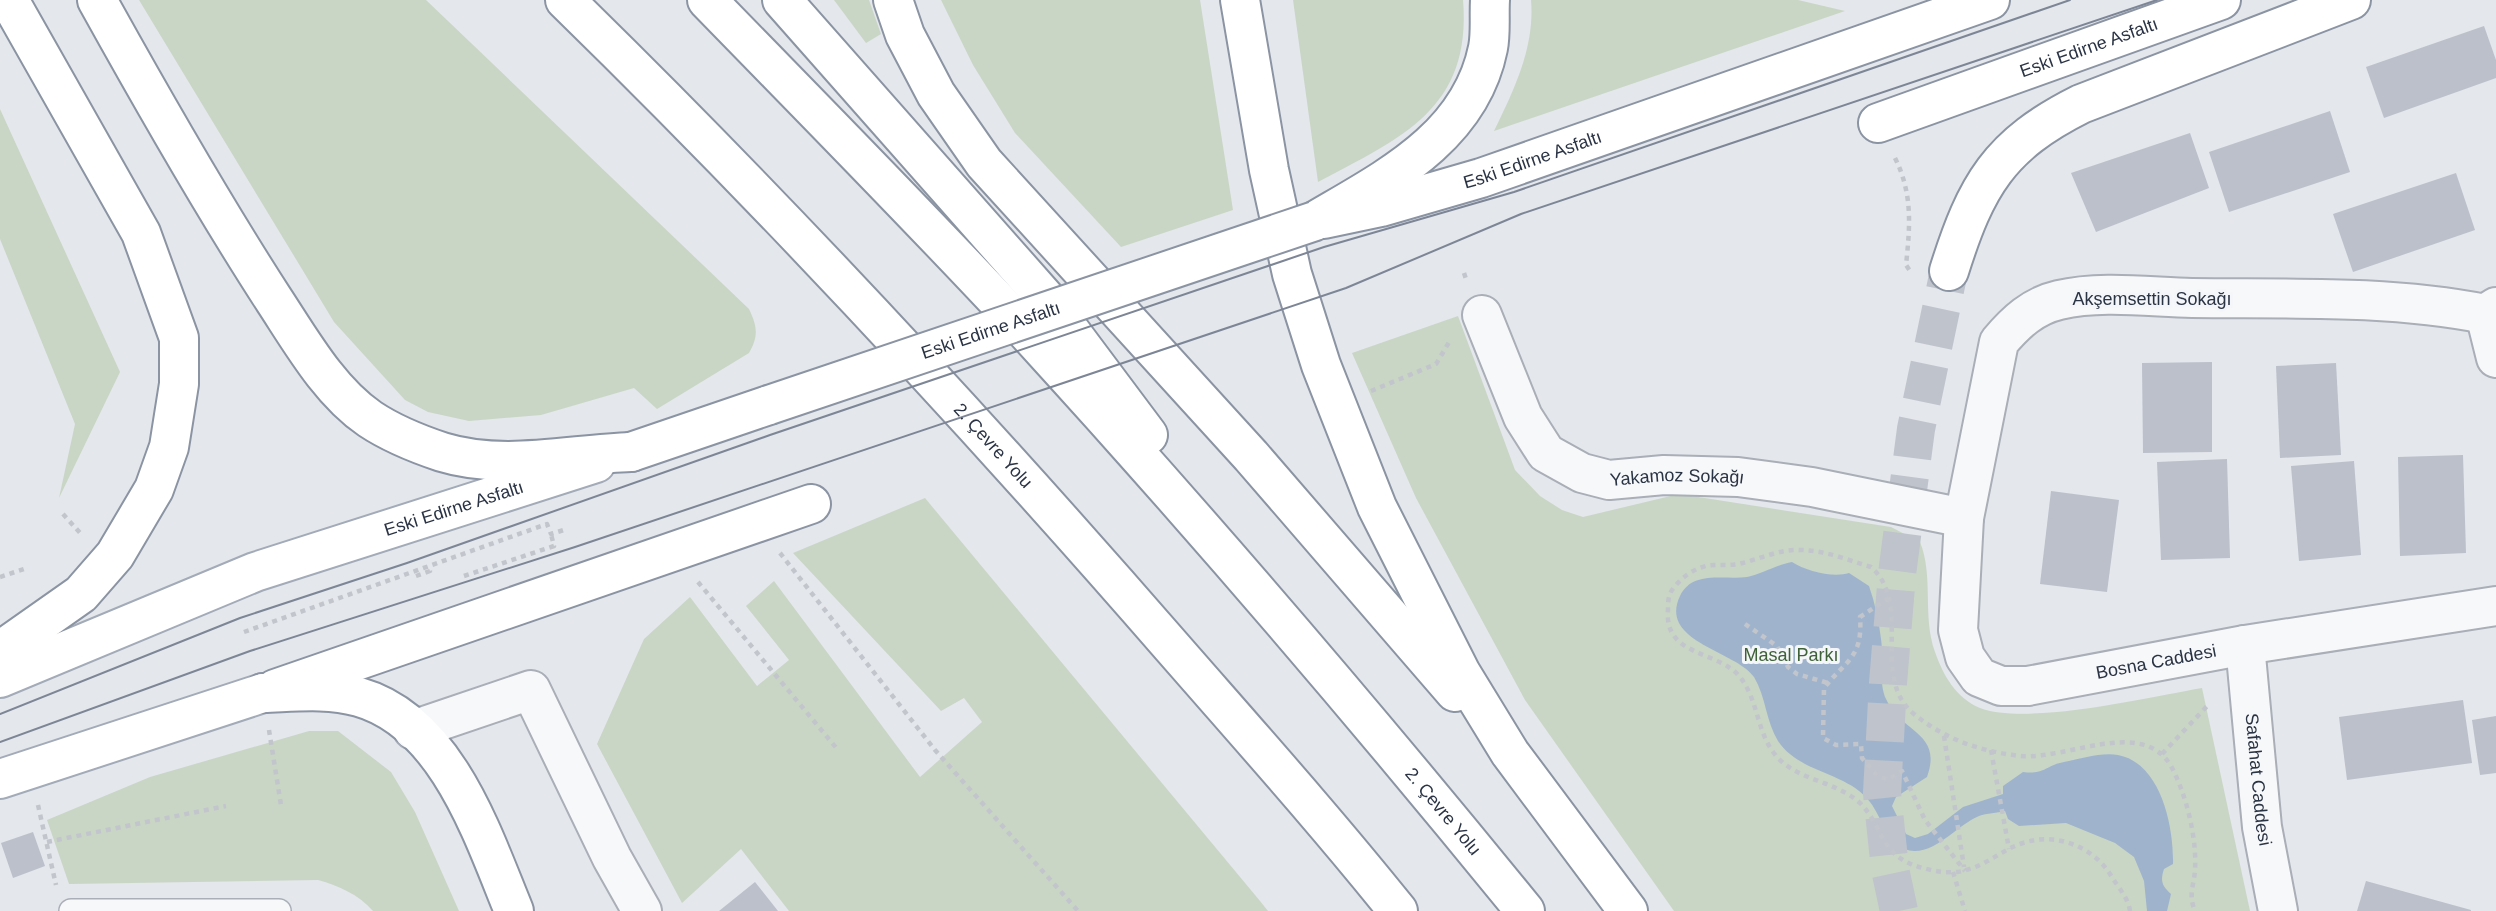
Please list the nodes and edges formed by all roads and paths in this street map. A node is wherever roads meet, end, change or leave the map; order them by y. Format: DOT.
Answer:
graph roads {
  1 [pos="9,0"];
  2 [pos="96,0"];
  3 [pos="565,0"];
  4 [pos="707,0"];
  5 [pos="782,0"];
  6 [pos="893,0"];
  7 [pos="1240,0"];
  8 [pos="1490,0"];
  9 [pos="1990,0"];
  10 [pos="2221,0"];
  11 [pos="2351,0"];
  12 [pos="1878,123"];
  13 [pos="1315,221"];
  14 [pos="1906,265"];
  15 [pos="1949,271"];
  16 [pos="2490,311"];
  17 [pos="1469,323"];
  18 [pos="2496,358"];
  19 [pos="1336,404"];
  20 [pos="631,452"];
  21 [pos="811,504"];
  22 [pos="63,514"];
  23 [pos="1965,518"];
  24 [pos="1197,522"];
  25 [pos="755,523"];
  26 [pos="567,529"];
  27 [pos="551,534"];
  28 [pos="86,539"];
  29 [pos="429,567"];
  30 [pos="24,569"];
  31 [pos="416,576"];
  32 [pos="464,576"];
  33 [pos="0,577"];
  34 [pos="1889,598"];
  35 [pos="2496,606"];
  36 [pos="728,621"];
  37 [pos="1745,624"];
  38 [pos="244,632"];
  39 [pos="2245,645"];
  40 [pos="0,651"];
  41 [pos="0,678"];
  42 [pos="1828,683"];
  43 [pos="263,693"];
  44 [pos="2215,696"];
  45 [pos="412,730"];
  46 [pos="1944,736"];
  47 [pos="838,750"];
  48 [pos="1991,750"];
  49 [pos="1510,753"];
  50 [pos="2162,754"];
  51 [pos="14,775"];
  52 [pos="281,805"];
  53 [pos="226,806"];
  54 [pos="47,842"];
  55 [pos="2009,849"];
  56 [pos="1350,852"];
  57 [pos="1965,871"];
  58 [pos="1953,872"];
  59 [pos="57,889"];
  60 [pos="2193,910"];
  61 [pos="71,911"];
  62 [pos="279,911"];
  63 [pos="514,911"];
  64 [pos="642,911"];
  65 [pos="1078,911"];
  66 [pos="1371,911"];
  67 [pos="1398,911"];
  68 [pos="1525,911"];
  69 [pos="1628,911"];
  70 [pos="1965,911"];
  71 [pos="2130,911"];
  72 [pos="2277,911"];
  1 -- 40 [label="main road"];
  2 -- 20 [label="main road"];
  3 -- 56 [label="main road, 2. Çevre Yolu"];
  4 -- 24 [label="main road, 2. Çevre Yolu"];
  5 -- 24 [label="main road"];
  6 -- 49 [label="main road"];
  7 -- 19 [label="main road"];
  8 -- 13 [label="main road"];
  9 -- 13 [label="main road, Eski Edirne Asfaltı"];
  10 -- 12 [label="main road, Eski Edirne Asfaltı"];
  11 -- 15 [label="main road"];
  12 -- 14 [label="path"];
  13 -- 20 [label="main road, Eski Edirne Asfaltı, bridge"];
  16 -- 18 [label="street"];
  16 -- 23 [label="street, Akşemsettin Sokağı"];
  17 -- 19 [label="path"];
  17 -- 23 [label="street, Yakamoz Sokağı"];
  19 -- 49 [label="main road"];
  20 -- 41 [label="main road, Eski Edirne Asfaltı"];
  21 -- 25 [label="main road"];
  22 -- 28 [label="path"];
  23 -- 39 [label="street, Bosna Caddesi"];
  24 -- 68 [label="main road, 2. Çevre Yolu"];
  25 -- 43 [label="main road"];
  25 -- 65 [label="path"];
  26 -- 27 [label="path"];
  27 -- 29 [label="path"];
  27 -- 32 [label="path"];
  29 -- 31 [label="path"];
  29 -- 38 [label="path"];
  30 -- 33 [label="path"];
  34 -- 42 [label="path"];
  34 -- 46 [label="path"];
  34 -- 58 [label="path"];
  35 -- 39 [label="street, Bosna Caddesi"];
  36 -- 47 [label="path"];
  37 -- 42 [label="path"];
  39 -- 72 [label="street, Safahat Caddesi"];
  42 -- 57 [label="path"];
  43 -- 45 [label="main road"];
  43 -- 51 [label="main road"];
  43 -- 52 [label="path"];
  44 -- 50 [label="path"];
  45 -- 63 [label="main road"];
  45 -- 64 [label="street"];
  46 -- 48 [label="path"];
  46 -- 57 [label="path"];
  48 -- 50 [label="path"];
  48 -- 55 [label="path"];
  49 -- 69 [label="main road"];
  50 -- 60 [label="path"];
  51 -- 54 [label="path"];
  53 -- 54 [label="path"];
  54 -- 59 [label="path"];
  55 -- 57 [label="path"];
  55 -- 71 [label="path"];
  56 -- 66 [label="main road"];
  56 -- 67 [label="main road, 2. Çevre Yolu"];
  57 -- 58 [label="path"];
  58 -- 70 [label="path"];
  61 -- 62 [label="lane"];
}
